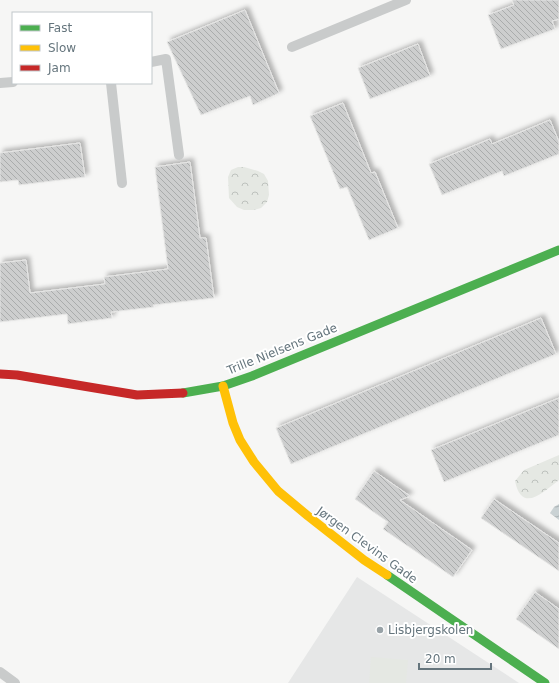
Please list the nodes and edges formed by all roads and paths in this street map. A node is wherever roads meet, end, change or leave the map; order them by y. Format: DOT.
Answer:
graph roads {
  1 [pos="406,0"];
  2 [pos="292,47"];
  3 [pos="152,62"];
  4 [pos="12,82"];
  5 [pos="0,83"];
  6 [pos="111,84"];
  7 [pos="179,155"];
  8 [pos="122,183"];
  9 [pos="557,250"];
  10 [pos="559,262"];
  11 [pos="0,374"];
  12 [pos="223,386"];
  13 [pos="0,672"];
  14 [pos="15,683"];
  15 [pos="545,683"];
  1 -- 2 [label="lane"];
  3 -- 7 [label="lane"];
  4 -- 5 [label="lane"];
  6 -- 8 [label="lane"];
  9 -- 10 [label="lane"];
  9 -- 12 [label="street, Trille Nielsens Gade"];
  11 -- 12 [label="street, Trille Nielsens Gade"];
  12 -- 15 [label="street, Jørgen Clevins Gade"];
  13 -- 14 [label="lane"];
}
